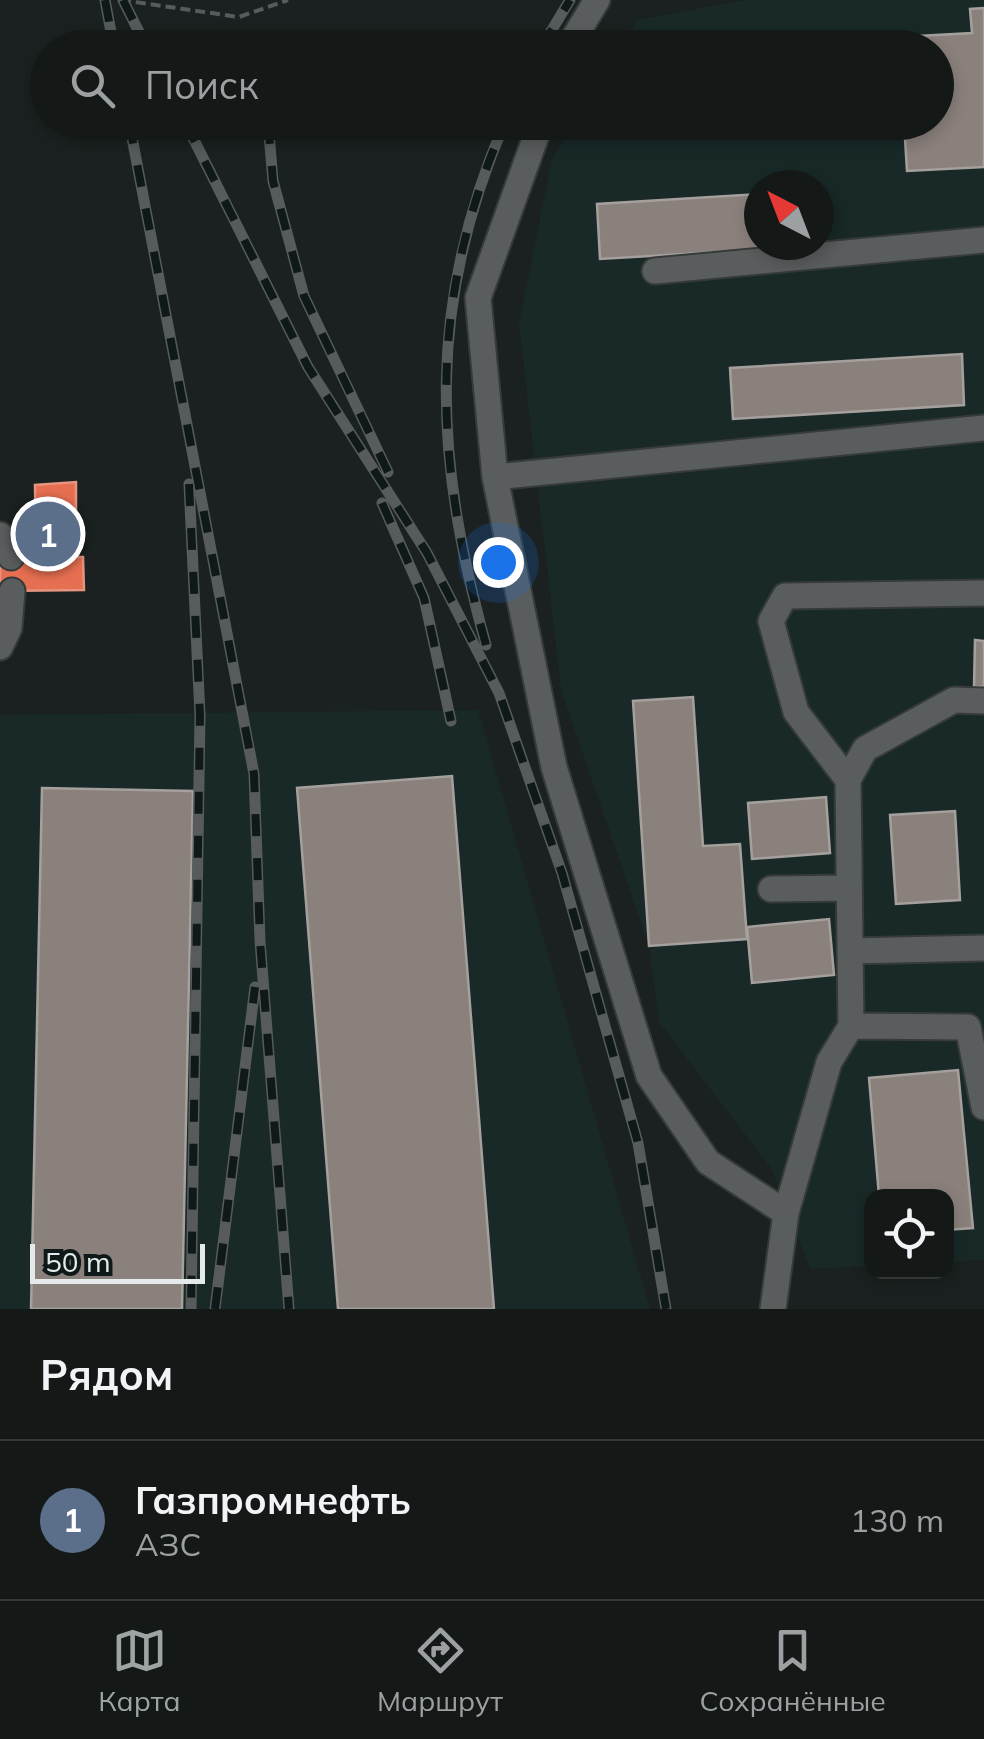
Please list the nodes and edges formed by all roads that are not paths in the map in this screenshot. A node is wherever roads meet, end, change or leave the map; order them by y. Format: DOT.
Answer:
graph roads {
  1 [pos="597,0"];
  2 [pos="579,30"];
  3 [pos="535,140"];
  4 [pos="984,240"];
  5 [pos="654,271"];
  6 [pos="984,428"];
  7 [pos="494,477"];
  8 [pos="12,591"];
  9 [pos="984,593"];
  10 [pos="0,647"];
  11 [pos="984,701"];
  12 [pos="848,780"];
  13 [pos="850,888"];
  14 [pos="771,889"];
  15 [pos="984,948"];
  16 [pos="850,952"];
  17 [pos="851,1026"];
  18 [pos="984,1107"];
  19 [pos="786,1213"];
  20 [pos="773,1309"];
  1 -- 2 [label="street"];
  3 -- 7 [label="street"];
  4 -- 5 [label="street"];
  6 -- 7 [label="street"];
  7 -- 19 [label="street"];
  8 -- 10 [label="street"];
  9 -- 12 [label="street"];
  11 -- 12 [label="street"];
  12 -- 13 [label="street"];
  13 -- 14 [label="street"];
  13 -- 16 [label="street"];
  15 -- 16 [label="street"];
  16 -- 17 [label="street"];
  17 -- 18 [label="street"];
  17 -- 19 [label="street"];
  19 -- 20 [label="street"];
}
